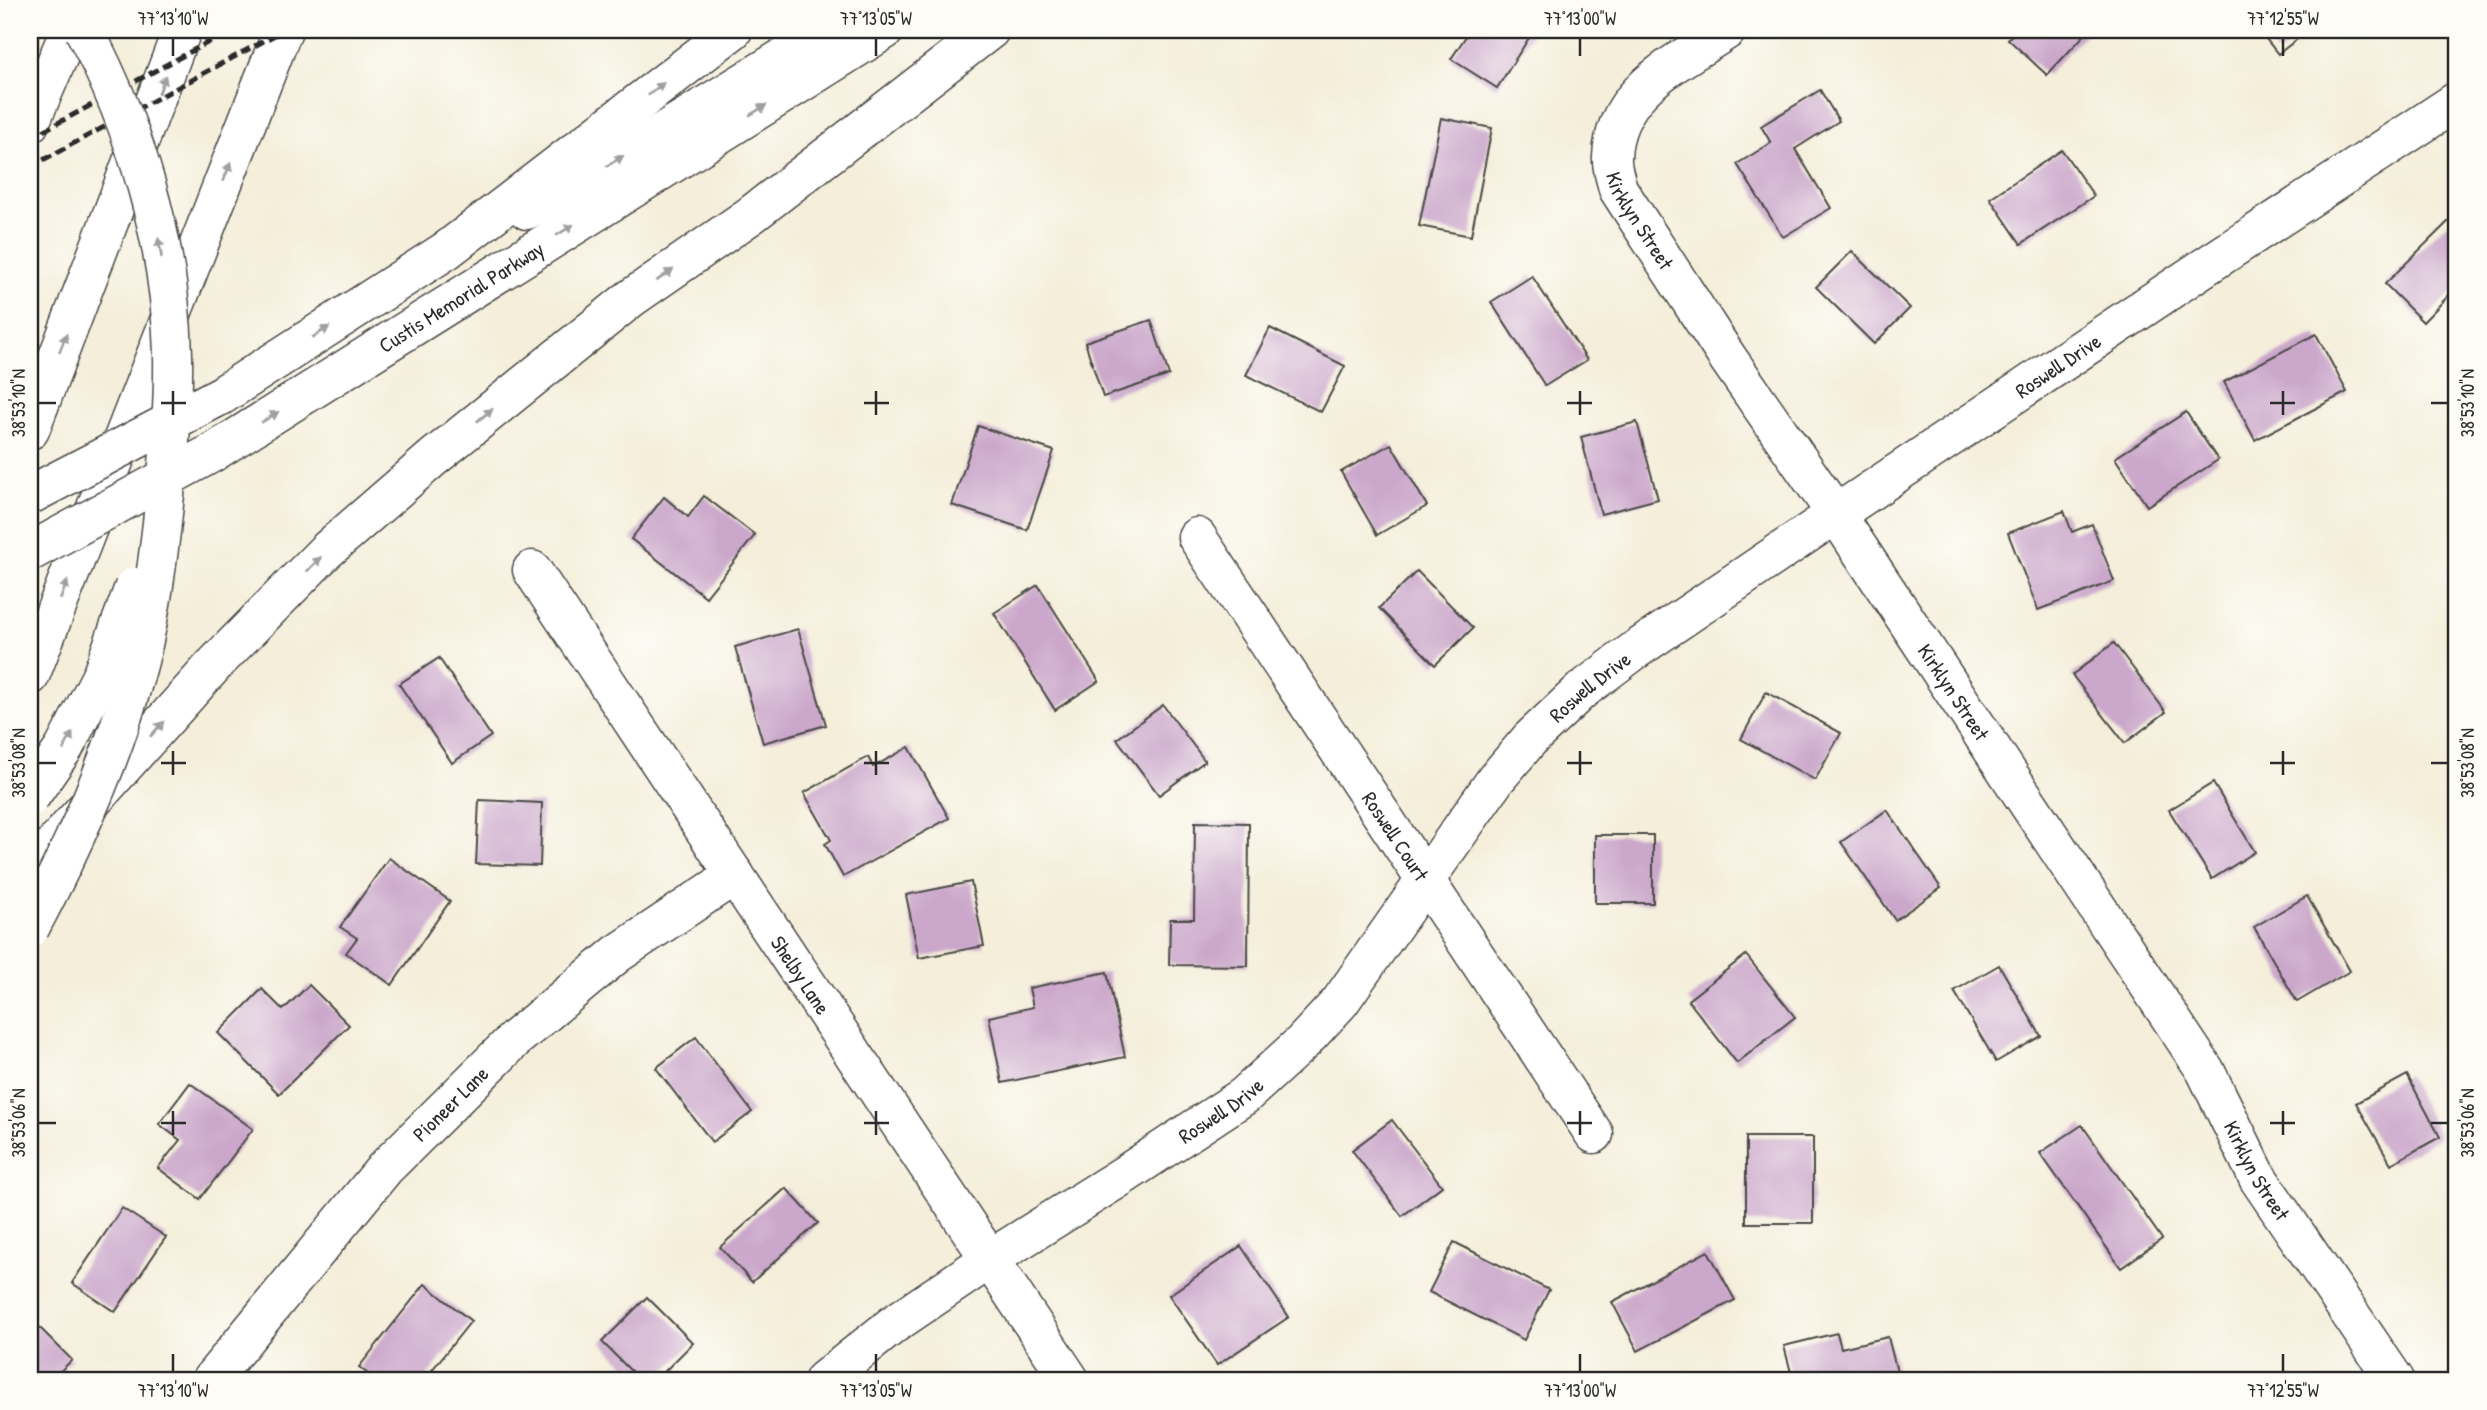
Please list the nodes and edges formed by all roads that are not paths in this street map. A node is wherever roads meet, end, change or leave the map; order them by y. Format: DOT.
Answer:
graph roads {
  1 [pos="70,30"];
  2 [pos="84,30"];
  3 [pos="183,30"];
  4 [pos="283,30"];
  5 [pos="733,30"];
  6 [pos="828,30"];
  7 [pos="884,30"];
  8 [pos="990,30"];
  9 [pos="1727,30"];
  10 [pos="2457,101"];
  11 [pos="30,123"];
  12 [pos="447,250"];
  13 [pos="30,430"];
  14 [pos="167,471"];
  15 [pos="30,495"];
  16 [pos="1836,514"];
  17 [pos="1197,537"];
  18 [pos="30,552"];
  19 [pos="533,570"];
  20 [pos="30,676"];
  21 [pos="30,797"];
  22 [pos="30,871"];
  23 [pos="736,875"];
  24 [pos="1426,879"];
  25 [pos="30,928"];
  26 [pos="1594,1134"];
  27 [pos="990,1259"];
  28 [pos="211,1380"];
  29 [pos="824,1380"];
  30 [pos="1070,1380"];
  31 [pos="2395,1380"];
  1 -- 11 [label="main road"];
  14 -- 2 [label="main road, one-way, bridge"];
  13 -- 3 [label="main road, one-way"];
  20 -- 4 [label="main road, one-way"];
  12 -- 5 [label="main road, one-way"];
  12 -- 6 [label="main road, one-way"];
  18 -- 7 [label="main road, Custis Memorial Parkway, one-way, bridge"];
  22 -- 8 [label="main road, one-way"];
  9 -- 16 [label="main road, Kirklyn Street"];
  10 -- 16 [label="main road, Roswell Drive"];
  15 -- 12 [label="main road, one-way, bridge"];
  21 -- 14 [label="main road, one-way, bridge"];
  14 -- 25 [label="main road, bridge"];
  16 -- 24 [label="main road, Roswell Drive"];
  16 -- 31 [label="main road, Kirklyn Street"];
  17 -- 24 [label="main road, Roswell Court"];
  19 -- 23 [label="main road, Shelby Lane"];
  23 -- 27 [label="main road, Shelby Lane"];
  23 -- 28 [label="main road, Pioneer Lane"];
  24 -- 26 [label="main road, Roswell Court"];
  24 -- 27 [label="main road, Roswell Drive"];
  27 -- 29 [label="main road, Roswell Drive"];
  27 -- 30 [label="main road, Shelby Lane"];
}
